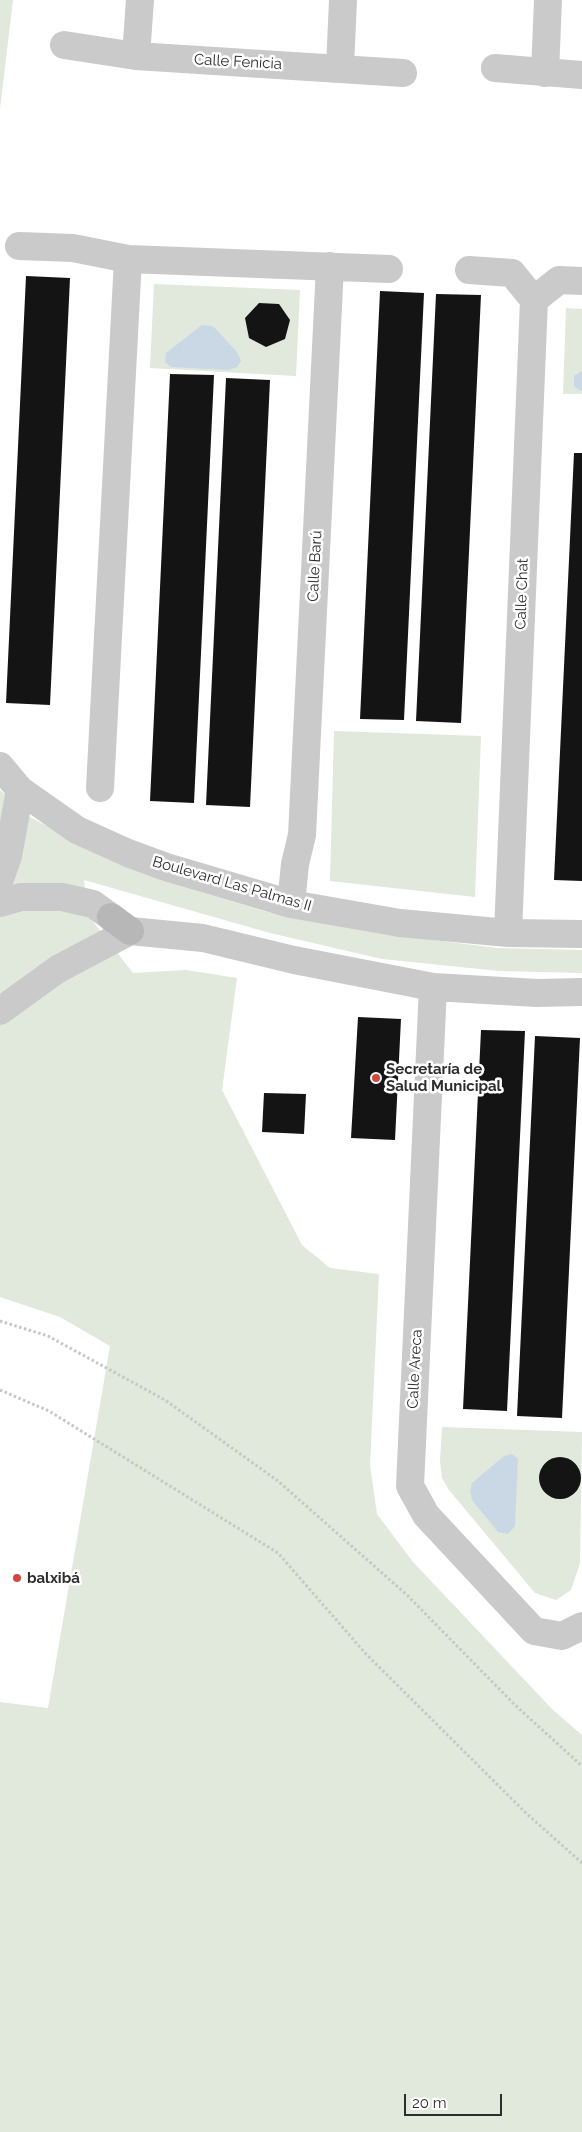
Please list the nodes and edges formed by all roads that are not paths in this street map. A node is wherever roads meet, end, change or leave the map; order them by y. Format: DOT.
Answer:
graph roads {
  1 [pos="140,0"];
  2 [pos="344,0"];
  3 [pos="548,0"];
  4 [pos="64,45"];
  5 [pos="136,56"];
  6 [pos="340,68"];
  7 [pos="495,68"];
  8 [pos="545,72"];
  9 [pos="403,73"];
  10 [pos="582,75"];
  11 [pos="19,246"];
  12 [pos="128,259"];
  13 [pos="330,266"];
  14 [pos="389,269"];
  15 [pos="469,270"];
  16 [pos="582,280"];
  17 [pos="534,300"];
  18 [pos="0,766"];
  19 [pos="100,788"];
  20 [pos="20,790"];
  21 [pos="0,879"];
  22 [pos="0,903"];
  23 [pos="291,904"];
  24 [pos="120,924"];
  25 [pos="508,933"];
  26 [pos="582,934"];
  27 [pos="582,992"];
  28 [pos="432,998"];
  29 [pos="0,1011"];
  30 [pos="582,1626"];
  1 -- 5 [label="street"];
  2 -- 6 [label="street"];
  3 -- 8 [label="street"];
  4 -- 5 [label="street, Calle Fenicia"];
  5 -- 6 [label="street, Calle Fenicia"];
  6 -- 9 [label="street, Calle Fenicia"];
  7 -- 8 [label="street"];
  8 -- 10 [label="street"];
  11 -- 12 [label="street"];
  12 -- 13 [label="street"];
  12 -- 19 [label="street"];
  13 -- 14 [label="street"];
  13 -- 23 [label="street, Calle Barú"];
  15 -- 17 [label="street"];
  16 -- 17 [label="street"];
  17 -- 25 [label="street, Calle Chat"];
  18 -- 20 [label="street, Boulevard Las Palmas II"];
  20 -- 21 [label="street"];
  20 -- 23 [label="street, Boulevard Las Palmas II"];
  22 -- 24 [label="street"];
  23 -- 25 [label="street, Boulevard Las Palmas II"];
  24 -- 28 [label="street"];
  24 -- 29 [label="street"];
  25 -- 26 [label="street, Boulevard Las Palmas II"];
  27 -- 28 [label="street"];
  28 -- 30 [label="street, Calle Areca"];
}
